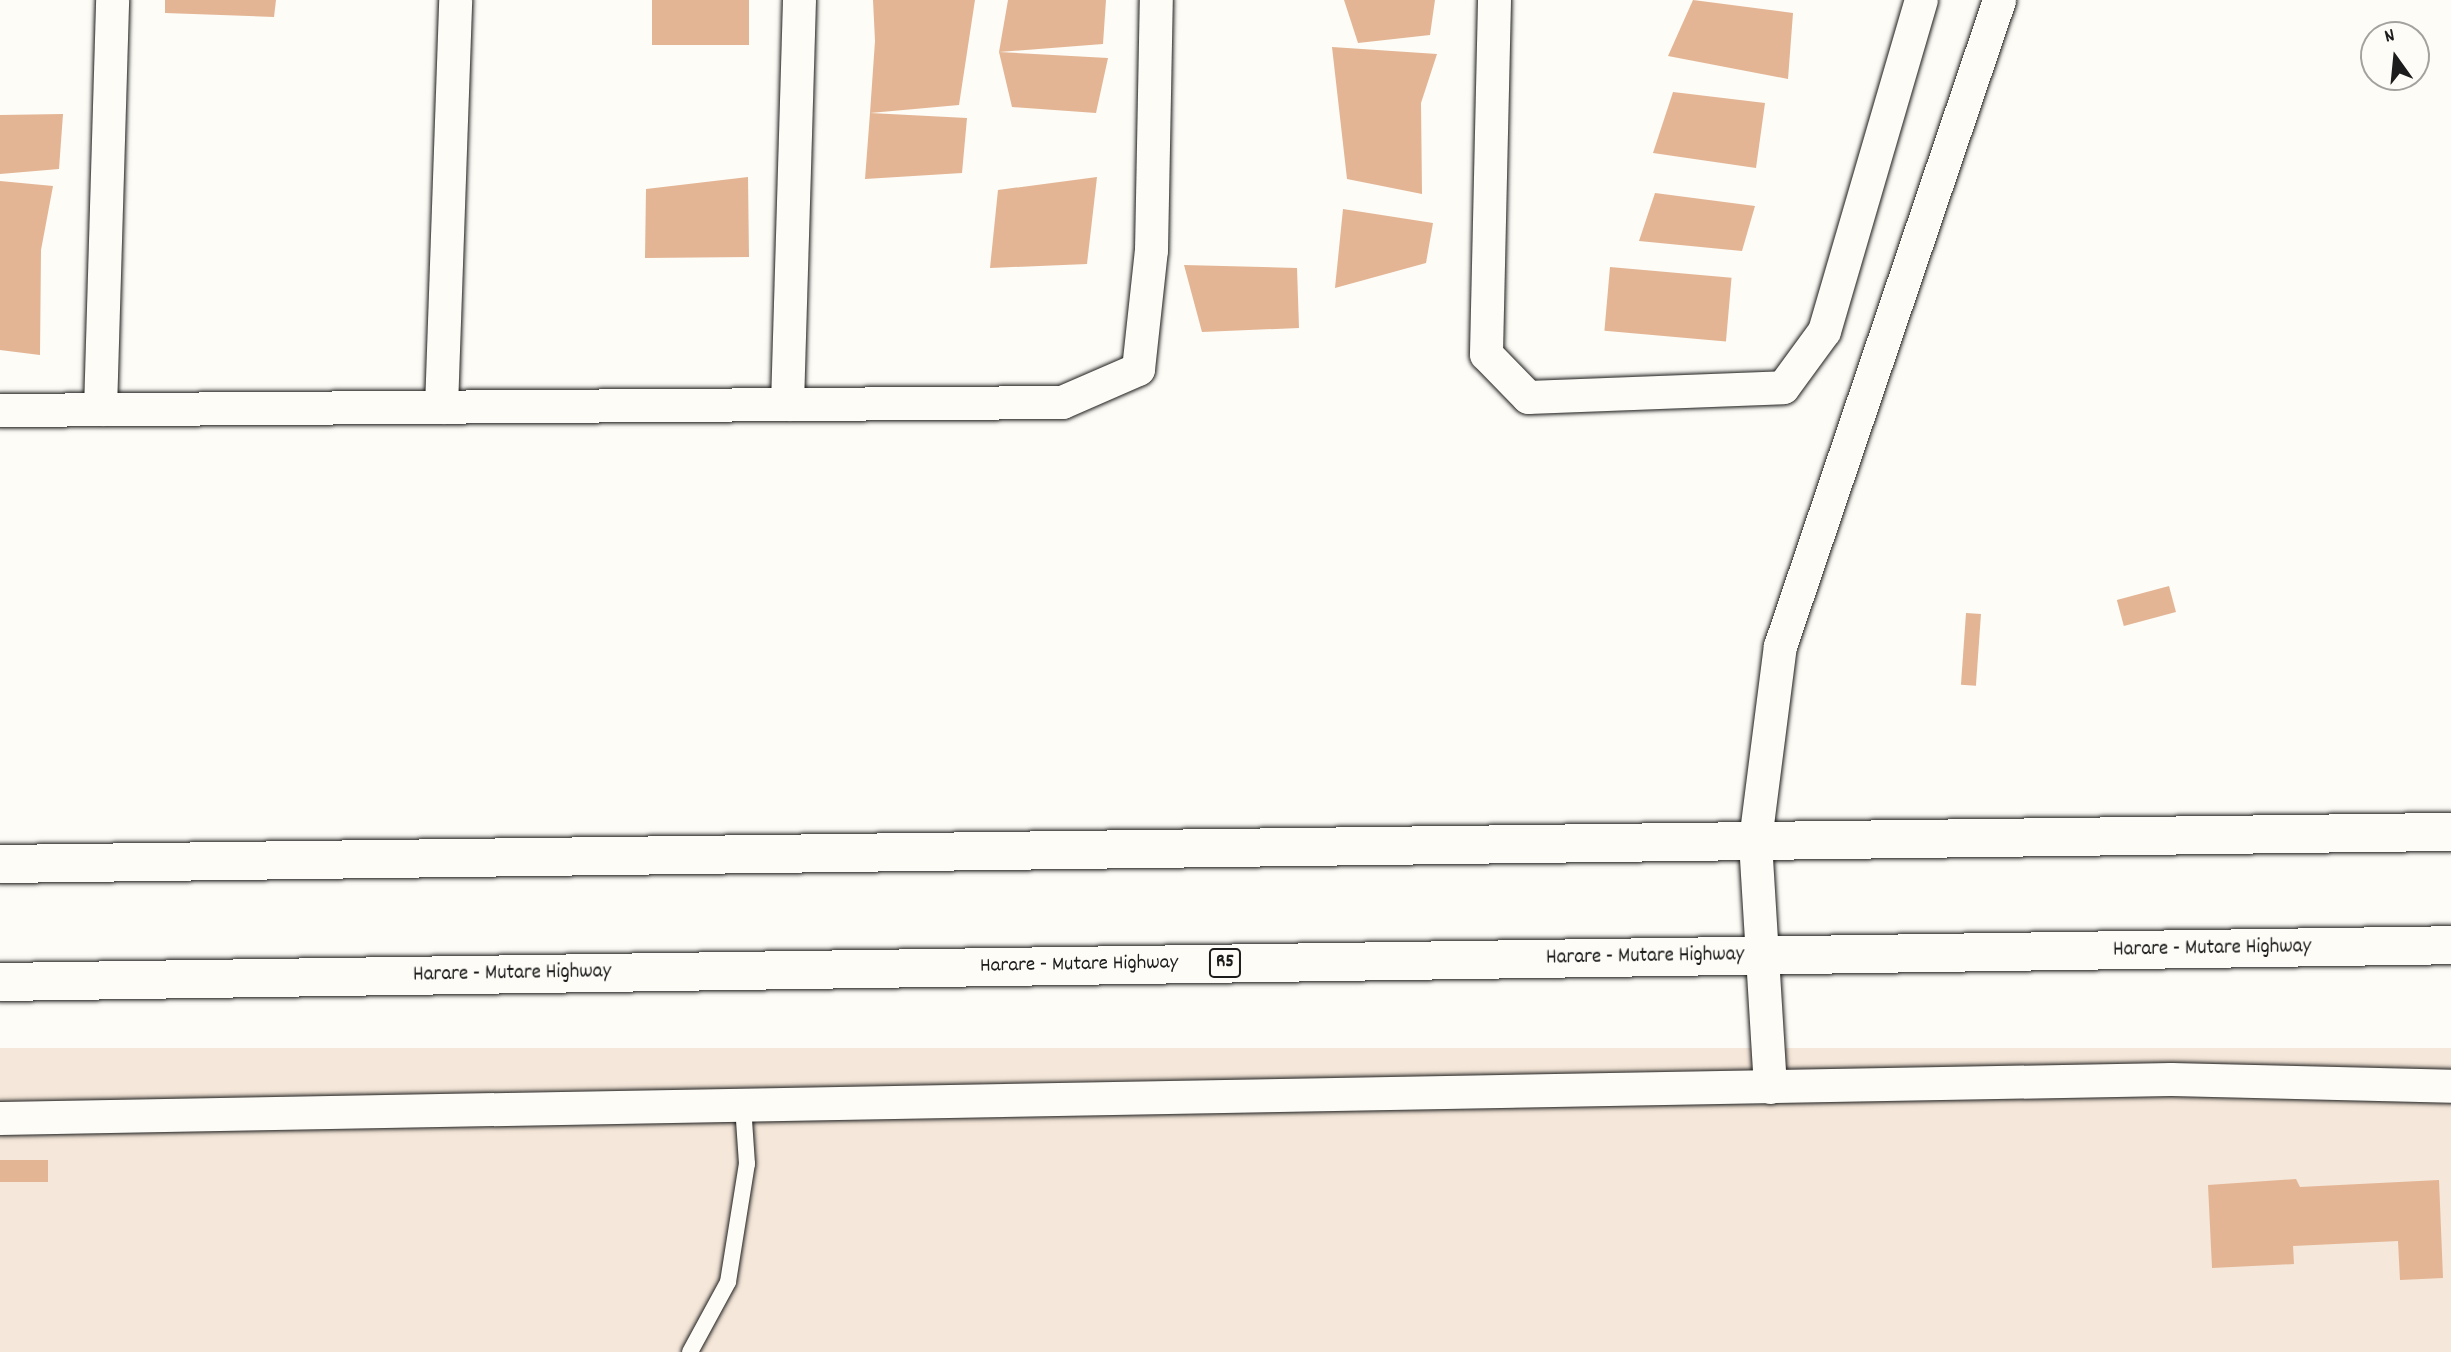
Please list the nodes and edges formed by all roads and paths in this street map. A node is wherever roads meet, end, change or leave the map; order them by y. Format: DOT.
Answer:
graph roads {
  1 [pos="112,0"];
  2 [pos="455,0"];
  3 [pos="799,0"];
  4 [pos="1156,0"];
  5 [pos="1494,0"];
  6 [pos="1921,0"];
  7 [pos="1999,0"];
  8 [pos="788,404"];
  9 [pos="441,407"];
  10 [pos="100,409"];
  11 [pos="0,410"];
  12 [pos="2451,832"];
  13 [pos="1755,839"];
  14 [pos="0,864"];
  15 [pos="2451,945"];
  16 [pos="1765,955"];
  17 [pos="0,982"];
  18 [pos="2451,1086"];
  19 [pos="1770,1087"];
  20 [pos="743,1105"];
  21 [pos="0,1118"];
  22 [pos="690,1352"];
  1 -- 10 [label="street"];
  2 -- 9 [label="street"];
  3 -- 8 [label="street"];
  4 -- 8 [label="street"];
  5 -- 6 [label="street"];
  7 -- 13 [label="street"];
  8 -- 9 [label="street"];
  9 -- 10 [label="street"];
  10 -- 11 [label="street"];
  12 -- 13 [label="highway"];
  13 -- 14 [label="highway"];
  13 -- 16 [label="street"];
  15 -- 16 [label="highway, Harare - Mutare Highway / R5"];
  16 -- 17 [label="highway, Harare - Mutare Highway / R5"];
  16 -- 19 [label="street"];
  18 -- 19 [label="street"];
  19 -- 20 [label="street"];
  20 -- 21 [label="street"];
  20 -- 22 [label="lane"];
}
